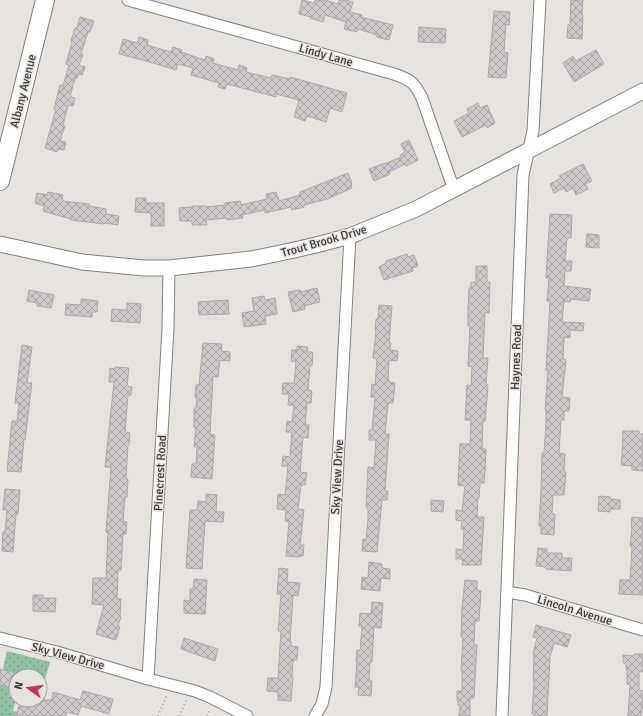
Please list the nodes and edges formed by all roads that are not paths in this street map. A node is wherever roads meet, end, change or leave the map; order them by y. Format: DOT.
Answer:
graph roads {
  1 [pos="45,0"];
  2 [pos="128,0"];
  3 [pos="540,0"];
  4 [pos="643,91"];
  5 [pos="528,150"];
  6 [pos="0,181"];
  7 [pos="454,190"];
  8 [pos="350,236"];
  9 [pos="0,244"];
  10 [pos="169,268"];
  11 [pos="507,592"];
  12 [pos="643,630"];
  13 [pos="0,638"];
  14 [pos="148,678"];
  15 [pos="247,716"];
  16 [pos="315,716"];
  17 [pos="502,716"];
  1 -- 6 [label="highway, Albany Avenue"];
  2 -- 7 [label="street, Lindy Lane"];
  3 -- 5 [label="street, Haynes Road"];
  4 -- 5 [label="main road, Trout Brook Drive"];
  5 -- 7 [label="main road, Trout Brook Drive"];
  5 -- 11 [label="street, Haynes Road"];
  7 -- 8 [label="main road, Trout Brook Drive"];
  8 -- 10 [label="main road, Trout Brook Drive"];
  8 -- 16 [label="street, Sky View Drive"];
  9 -- 10 [label="main road, Trout Brook Drive"];
  10 -- 14 [label="street, Pinecrest Road"];
  11 -- 12 [label="street, Lincoln Avenue"];
  11 -- 17 [label="street, Haynes Road"];
  13 -- 14 [label="street, Sky View Drive"];
  14 -- 15 [label="street, Sky View Drive"];
}
